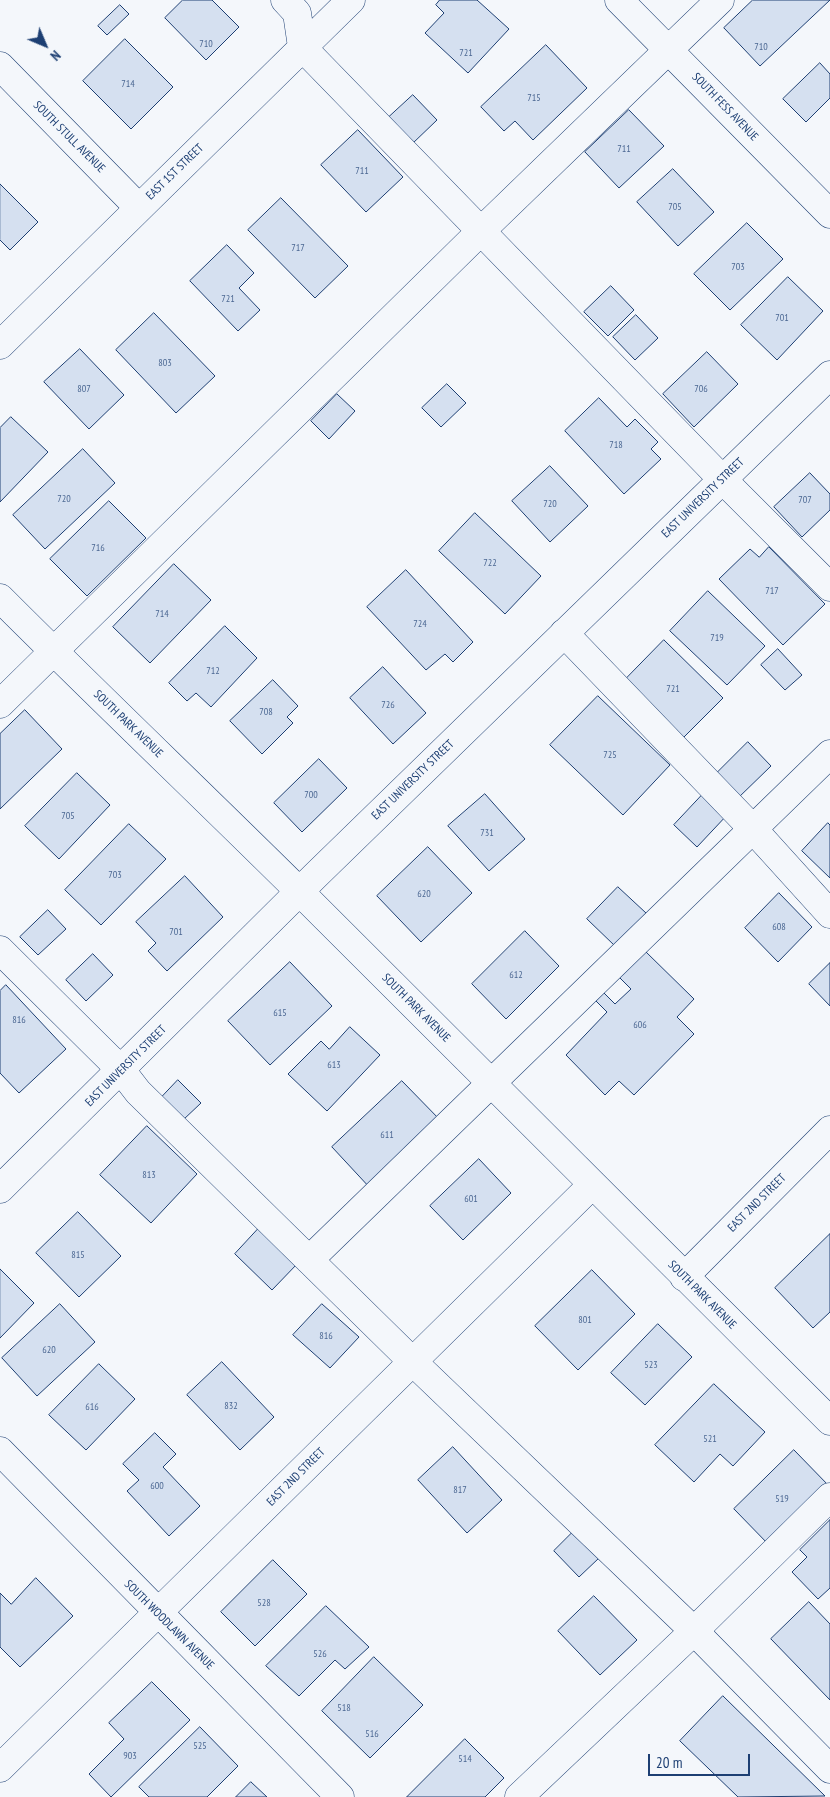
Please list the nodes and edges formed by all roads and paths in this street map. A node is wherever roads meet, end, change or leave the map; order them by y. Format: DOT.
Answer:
graph roads {
  1 [pos="284,0"];
  2 [pos="351,0"];
  3 [pos="618,0"];
  4 [pos="720,0"];
  5 [pos="302,47"];
  6 [pos="669,50"];
  7 [pos="0,66"];
  8 [pos="138,207"];
  9 [pos="830,214"];
  10 [pos="481,231"];
  11 [pos="0,345"];
  12 [pos="830,375"];
  13 [pos="722,479"];
  14 [pos="830,587"];
  15 [pos="0,598"];
  16 [pos="564,633"];
  17 [pos="54,652"];
  18 [pos="0,704"];
  19 [pos="830,754"];
  20 [pos="752,828"];
  21 [pos="300,892"];
  22 [pos="830,914"];
  23 [pos="0,950"];
  24 [pos="121,1070"];
  25 [pos="491,1082"];
  26 [pos="830,1130"];
  27 [pos="592,1185"];
  28 [pos="0,1189"];
  29 [pos="309,1260"];
  30 [pos="684,1277"];
  31 [pos="412,1362"];
  32 [pos="830,1421"];
  33 [pos="0,1451"];
  34 [pos="830,1497"];
  35 [pos="157,1613"];
  36 [pos="694,1631"];
  37 [pos="0,1768"];
  38 [pos="830,1769"];
  39 [pos="340,1797"];
  40 [pos="519,1797"];
  1 -- 5 [label="street"];
  2 -- 5 [label="street, EAST 1ST STREET"];
  3 -- 6 [label="street, SOUTH FESS AVENUE"];
  4 -- 6 [label="street"];
  5 -- 8 [label="street, EAST 1ST STREET"];
  5 -- 10 [label="street"];
  6 -- 9 [label="street, SOUTH FESS AVENUE"];
  6 -- 10 [label="street"];
  7 -- 8 [label="street, SOUTH STULL AVENUE"];
  8 -- 11 [label="street, EAST 1ST STREET"];
  10 -- 13 [label="street"];
  10 -- 17 [label="street"];
  12 -- 13 [label="street, EAST UNIVERSITY STREET"];
  13 -- 14 [label="street"];
  13 -- 16 [label="street, EAST UNIVERSITY STREET"];
  15 -- 17 [label="street, SOUTH PARK AVENUE"];
  16 -- 20 [label="street"];
  16 -- 21 [label="street, EAST UNIVERSITY STREET"];
  17 -- 18 [label="street"];
  17 -- 21 [label="street, SOUTH PARK AVENUE"];
  19 -- 20 [label="street"];
  20 -- 22 [label="street"];
  20 -- 25 [label="street"];
  21 -- 24 [label="street, EAST UNIVERSITY STREET"];
  21 -- 25 [label="street, SOUTH PARK AVENUE"];
  23 -- 24 [label="street"];
  24 -- 28 [label="street, EAST UNIVERSITY STREET"];
  24 -- 29 [label="street"];
  25 -- 27 [label="street, SOUTH PARK AVENUE"];
  25 -- 29 [label="street"];
  26 -- 30 [label="street, EAST 2ND STREET"];
  27 -- 30 [label="street, SOUTH PARK AVENUE"];
  27 -- 31 [label="street, EAST 2ND STREET"];
  29 -- 31 [label="street"];
  30 -- 32 [label="street, SOUTH PARK AVENUE"];
  31 -- 35 [label="street, EAST 2ND STREET"];
  31 -- 36 [label="street"];
  33 -- 35 [label="street, SOUTH WOODLAWN AVENUE"];
  34 -- 36 [label="street"];
  35 -- 37 [label="street, EAST 2ND STREET"];
  35 -- 39 [label="street, SOUTH WOODLAWN AVENUE"];
  36 -- 38 [label="street"];
  36 -- 40 [label="street"];
}
